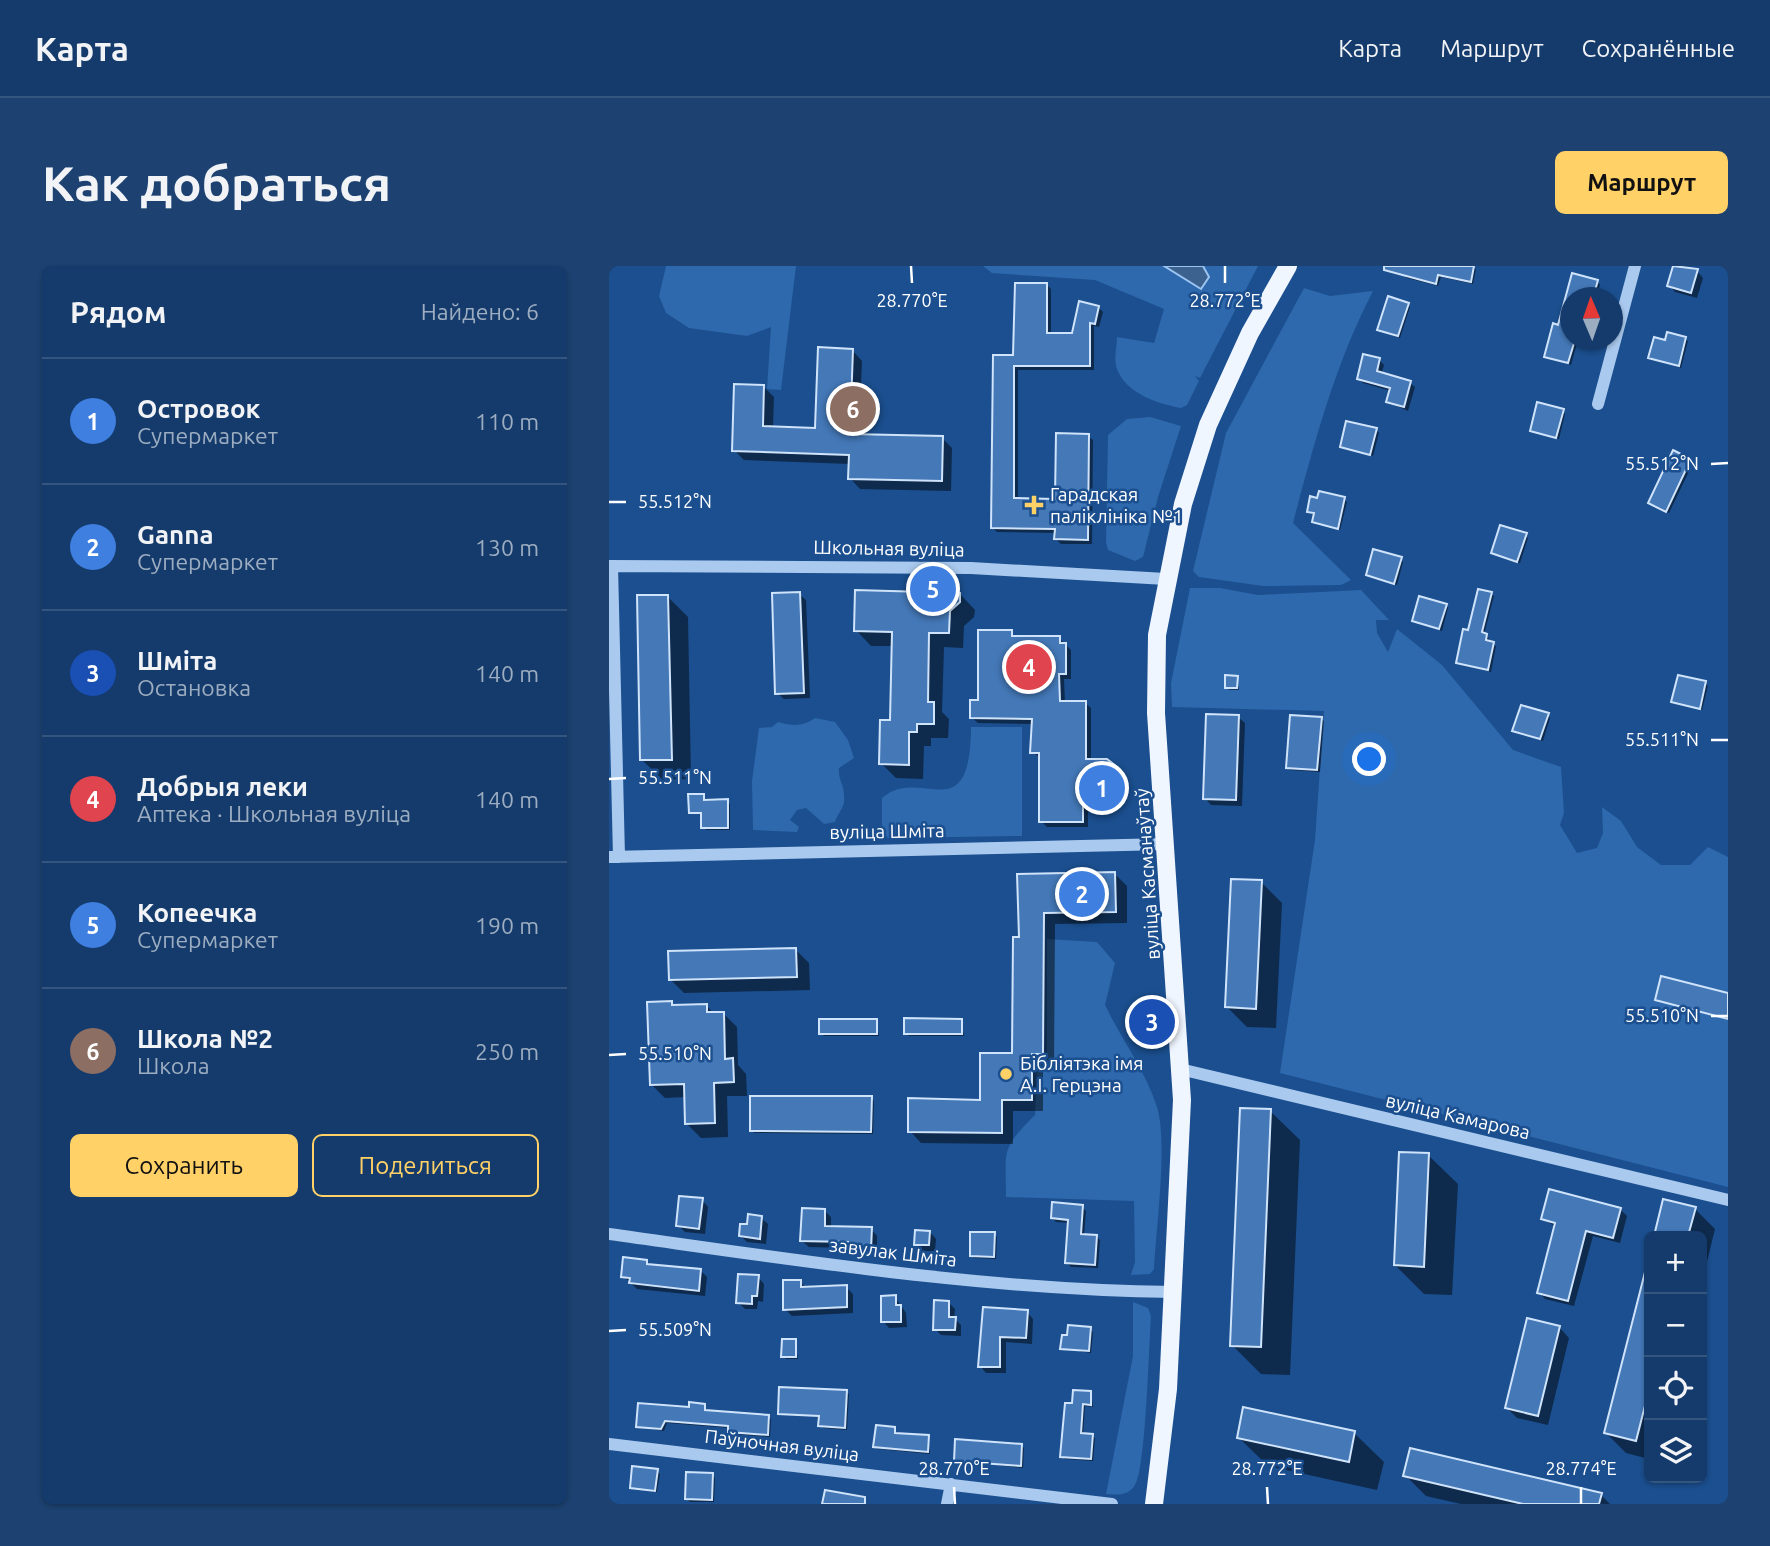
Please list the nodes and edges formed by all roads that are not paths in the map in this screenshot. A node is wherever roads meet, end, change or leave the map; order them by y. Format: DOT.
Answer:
graph roads {
  1 [pos="1287,266"];
  2 [pos="1635,266"];
  3 [pos="1598,404"];
  4 [pos="610,566"];
  5 [pos="1165,579"];
  6 [pos="1167,844"];
  7 [pos="614,857"];
  8 [pos="1180,1069"];
  9 [pos="1728,1200"];
  10 [pos="609,1234"];
  11 [pos="1174,1292"];
  12 [pos="609,1444"];
  13 [pos="951,1484"];
  14 [pos="947,1504"];
  15 [pos="1112,1504"];
  16 [pos="1154,1504"];
  1 -- 5 [label="main road, вуліца Касманаўтаў"];
  2 -- 3 [label="street"];
  4 -- 5 [label="street, Школьная вуліца"];
  4 -- 7 [label="street, Школьная вуліца"];
  5 -- 6 [label="main road, вуліца Касманаўтаў"];
  6 -- 7 [label="street, вуліца Шміта"];
  6 -- 8 [label="main road, вуліца Касманаўтаў"];
  8 -- 9 [label="street, вуліца Камарова"];
  8 -- 11 [label="main road, вуліца Касманаўтаў"];
  10 -- 11 [label="street, завулак Шміта"];
  11 -- 16 [label="main road, вуліца Касманаўтаў"];
  12 -- 13 [label="street, Паўночная вуліца"];
  13 -- 14 [label="street"];
  13 -- 15 [label="street, Паўночная вуліца"];
}
